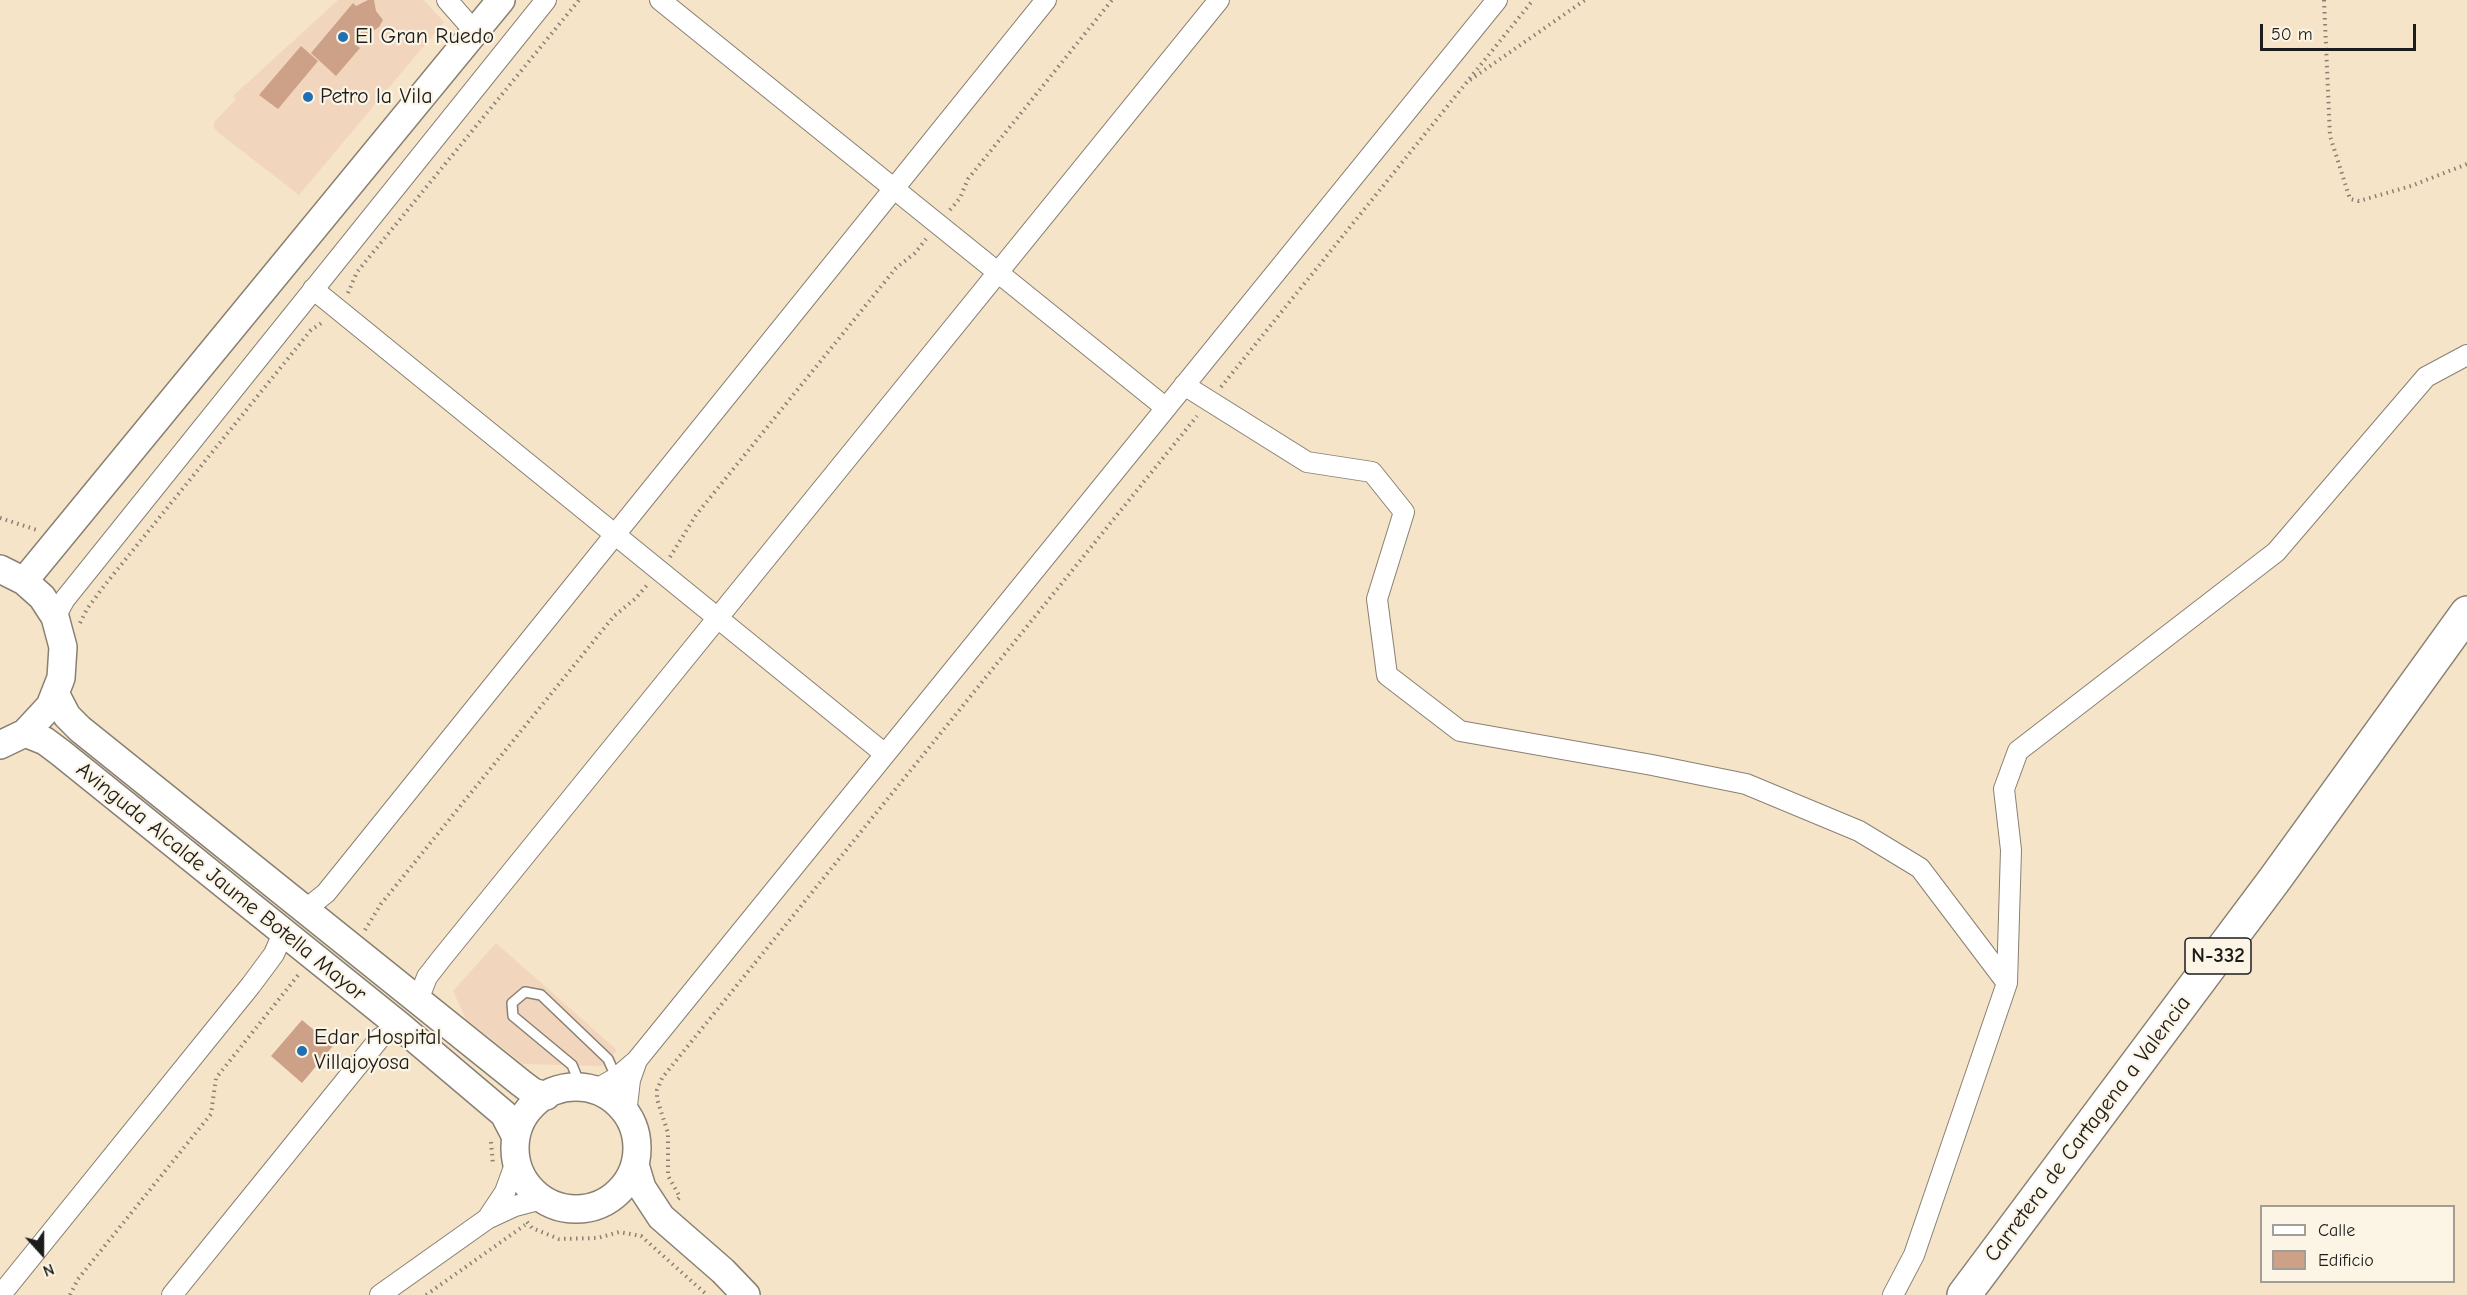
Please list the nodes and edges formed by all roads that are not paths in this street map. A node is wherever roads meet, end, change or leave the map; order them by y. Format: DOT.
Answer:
graph roads {
  1 [pos="447,0"];
  2 [pos="501,0"];
  3 [pos="546,0"];
  4 [pos="660,0"];
  5 [pos="1046,0"];
  6 [pos="1220,0"];
  7 [pos="1497,0"];
  8 [pos="476,32"];
  9 [pos="894,188"];
  10 [pos="998,273"];
  11 [pos="312,289"];
  12 [pos="2467,355"];
  13 [pos="1184,386"];
  14 [pos="1166,408"];
  15 [pos="615,534"];
  16 [pos="12,575"];
  17 [pos="2467,613"];
  18 [pos="717,618"];
  19 [pos="67,622"];
  20 [pos="56,695"];
  21 [pos="25,734"];
  22 [pos="0,745"];
  23 [pos="885,754"];
  24 [pos="306,909"];
  25 [pos="284,931"];
  26 [pos="2007,983"];
  27 [pos="418,1000"];
  28 [pos="400,1026"];
  29 [pos="637,1060"];
  30 [pos="616,1078"];
  31 [pos="587,1090"];
  32 [pos="546,1096"];
  33 [pos="626,1114"];
  34 [pos="516,1148"];
  35 [pos="636,1168"];
  36 [pos="545,1201"];
  37 [pos="603,1203"];
  38 [pos="662,1218"];
  39 [pos="487,1219"];
  40 [pos="3,1292"];
  41 [pos="172,1295"];
  42 [pos="380,1295"];
  43 [pos="746,1295"];
  44 [pos="1893,1295"];
  45 [pos="1964,1295"];
  1 -- 8 [label="street"];
  2 -- 8 [label="street"];
  3 -- 11 [label="street"];
  4 -- 9 [label="street"];
  5 -- 9 [label="street"];
  6 -- 10 [label="street"];
  7 -- 13 [label="street"];
  8 -- 16 [label="street"];
  9 -- 10 [label="street"];
  9 -- 15 [label="street"];
  10 -- 14 [label="street"];
  10 -- 18 [label="street"];
  11 -- 15 [label="street"];
  11 -- 19 [label="street"];
  12 -- 26 [label="street"];
  13 -- 14 [label="street"];
  13 -- 26 [label="street"];
  14 -- 23 [label="street"];
  15 -- 18 [label="street"];
  15 -- 24 [label="street"];
  16 -- 19 [label="street"];
  17 -- 45 [label="highway, Carretera de Cartagena a Valencia / N-332"];
  18 -- 23 [label="street"];
  18 -- 27 [label="street"];
  19 -- 20 [label="street"];
  20 -- 21 [label="street"];
  20 -- 24 [label="street, Avinguda Alcalde Jaume Botella Mayor"];
  21 -- 22 [label="street"];
  21 -- 25 [label="street, Avinguda Alcalde Jaume Botella Mayor"];
  23 -- 29 [label="street"];
  24 -- 27 [label="street, Avinguda Alcalde Jaume Botella Mayor"];
  25 -- 28 [label="street, Avinguda Alcalde Jaume Botella Mayor"];
  25 -- 40 [label="street"];
  26 -- 44 [label="street"];
  27 -- 32 [label="street, Avinguda Alcalde Jaume Botella Mayor"];
  28 -- 34 [label="street, Avinguda Alcalde Jaume Botella Mayor"];
  28 -- 41 [label="street"];
  29 -- 30 [label="street"];
  29 -- 33 [label="street"];
  30 -- 31 [label="street"];
  30 -- 31 [label="lane"];
  31 -- 32 [label="street"];
  31 -- 33 [label="street"];
  32 -- 34 [label="street"];
  33 -- 35 [label="street"];
  34 -- 36 [label="street"];
  34 -- 39 [label="street"];
  35 -- 37 [label="street"];
  35 -- 38 [label="street"];
  36 -- 37 [label="street"];
  36 -- 39 [label="street"];
  37 -- 38 [label="street"];
  38 -- 43 [label="street"];
  39 -- 42 [label="street"];
}
